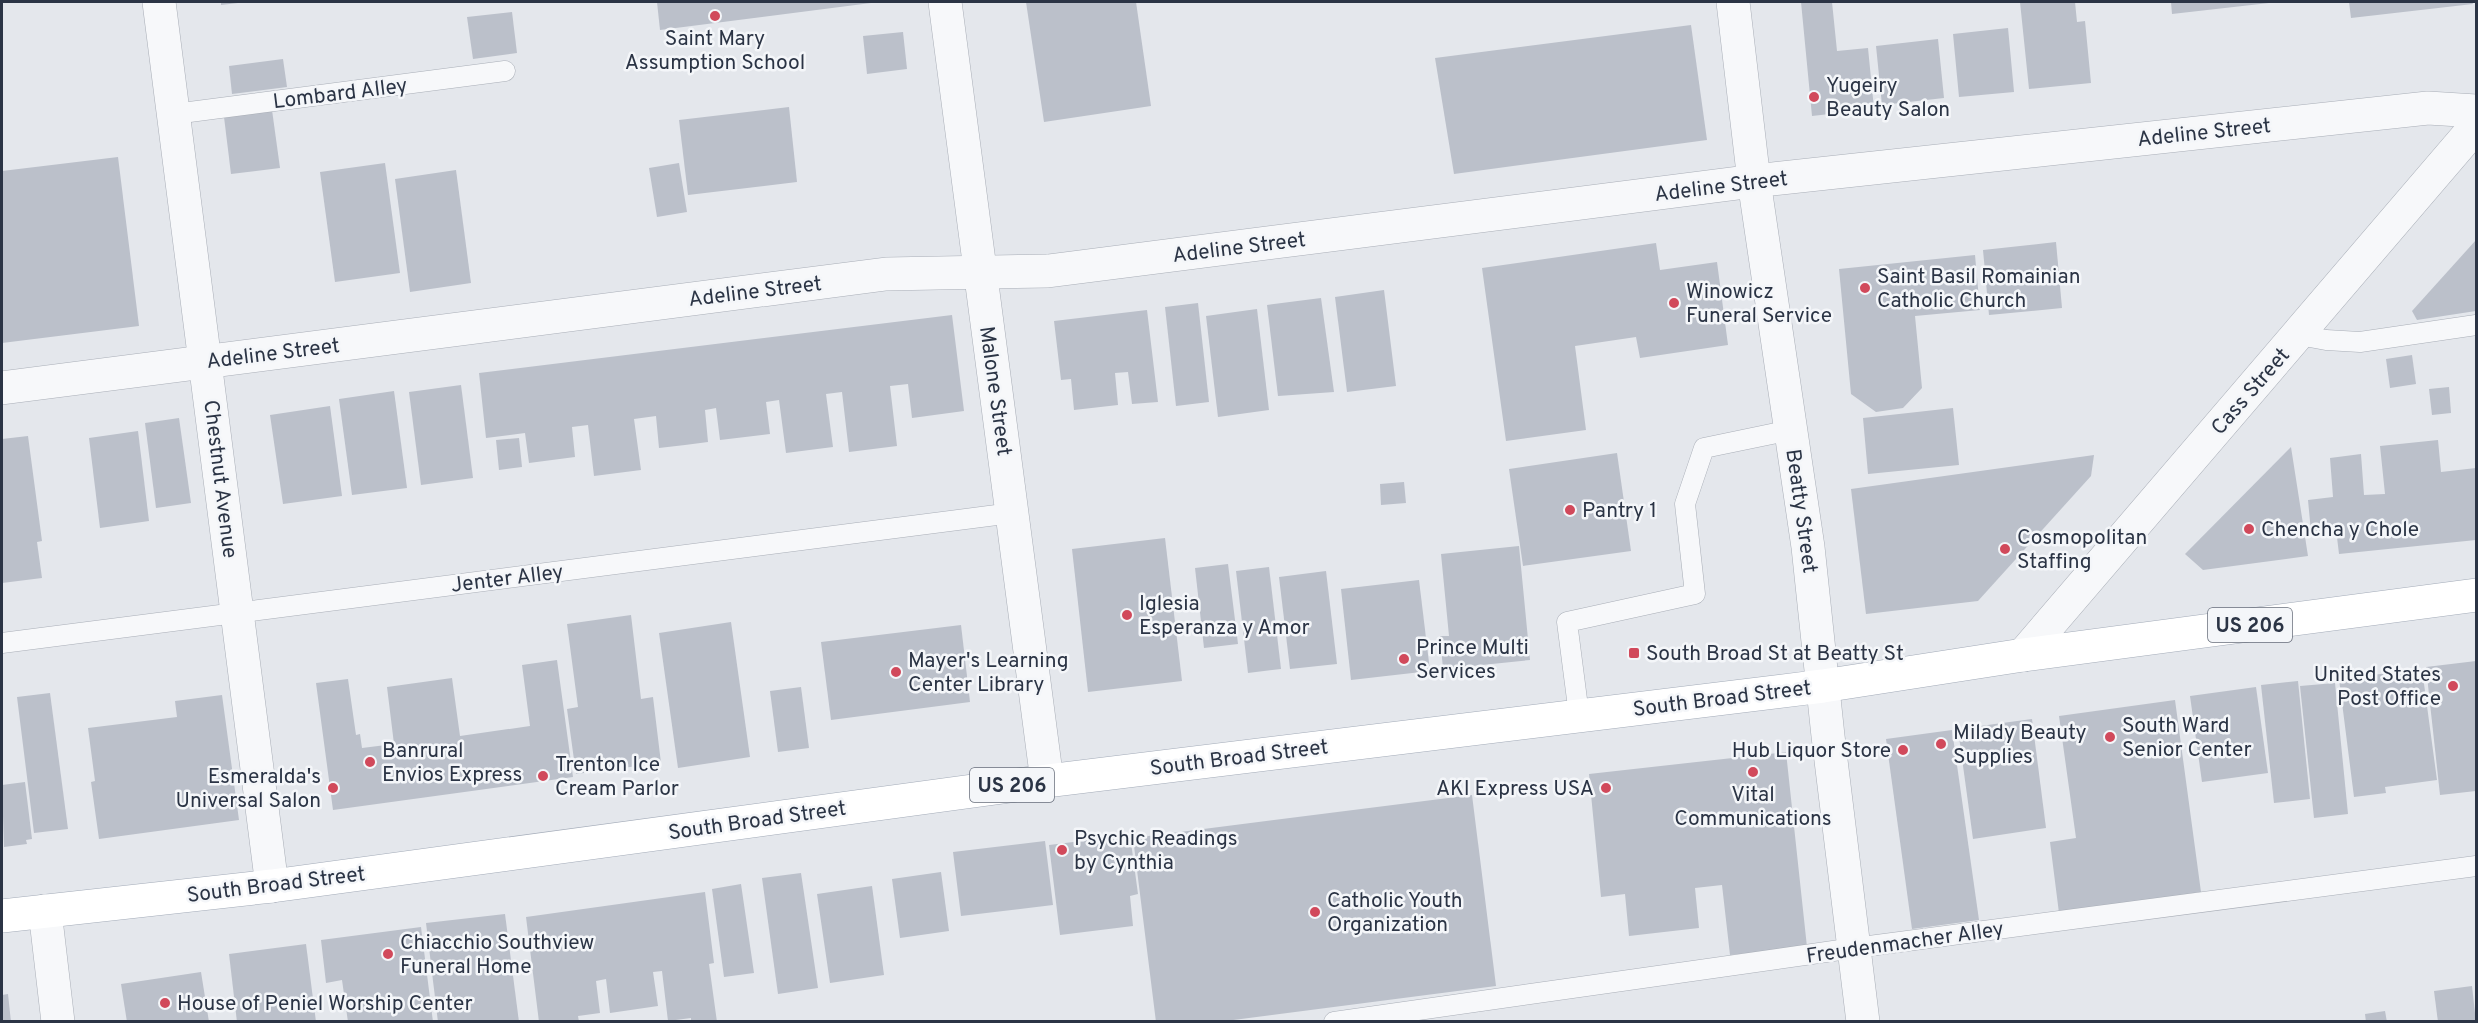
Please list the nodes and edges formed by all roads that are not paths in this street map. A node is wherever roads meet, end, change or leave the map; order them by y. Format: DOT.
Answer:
graph roads {
  1 [pos="159,2"];
  2 [pos="945,2"];
  3 [pos="1734,2"];
  4 [pos="505,71"];
  5 [pos="2476,111"];
  6 [pos="174,114"];
  7 [pos="2476,126"];
  8 [pos="1754,182"];
  9 [pos="980,271"];
  10 [pos="2476,325"];
  11 [pos="2299,335"];
  12 [pos="206,362"];
  13 [pos="2,388"];
  14 [pos="1791,430"];
  15 [pos="1012,513"];
  16 [pos="2476,595"];
  17 [pos="238,611"];
  18 [pos="2,643"];
  19 [pos="2023,655"];
  20 [pos="1823,686"];
  21 [pos="1579,715"];
  22 [pos="1047,781"];
  23 [pos="2476,866"];
  24 [pos="272,886"];
  25 [pos="45,911"];
  26 [pos="2,916"];
  27 [pos="1854,948"];
  28 [pos="58,1022"];
  29 [pos="1334,1022"];
  30 [pos="1863,1022"];
  1 -- 6 [label="street, Chestnut Avenue"];
  2 -- 9 [label="street, Malone Street"];
  3 -- 8 [label="street, Beatty Street"];
  4 -- 6 [label="lane, Lombard Alley"];
  5 -- 8 [label="street, Adeline Street"];
  6 -- 12 [label="street, Chestnut Avenue"];
  7 -- 11 [label="street, Cass Street"];
  8 -- 9 [label="street, Adeline Street"];
  8 -- 14 [label="street, Beatty Street"];
  9 -- 12 [label="street, Adeline Street"];
  9 -- 15 [label="street, Malone Street"];
  10 -- 11 [label="lane"];
  11 -- 19 [label="street, Cass Street"];
  12 -- 13 [label="street, Adeline Street"];
  12 -- 17 [label="street, Chestnut Avenue"];
  14 -- 20 [label="street, Beatty Street"];
  14 -- 21 [label="lane"];
  15 -- 17 [label="lane, Jenter Alley"];
  15 -- 22 [label="street, Malone Street"];
  16 -- 19 [label="main road, South Broad Street / US 206"];
  17 -- 18 [label="lane, Jenter Alley"];
  17 -- 24 [label="street, Chestnut Avenue"];
  19 -- 20 [label="main road, South Broad Street / US 206"];
  20 -- 21 [label="main road, South Broad Street / US 206"];
  20 -- 27 [label="street, Beatty Street"];
  21 -- 22 [label="main road, South Broad Street / US 206"];
  22 -- 24 [label="main road, South Broad Street / US 206"];
  23 -- 27 [label="lane, Freudenmacher Alley"];
  24 -- 25 [label="main road, South Broad Street / US 206"];
  25 -- 26 [label="main road, South Broad Street / US 206"];
  25 -- 28 [label="street"];
  27 -- 29 [label="lane, Freudenmacher Alley"];
  27 -- 30 [label="street, Beatty Street"];
}
